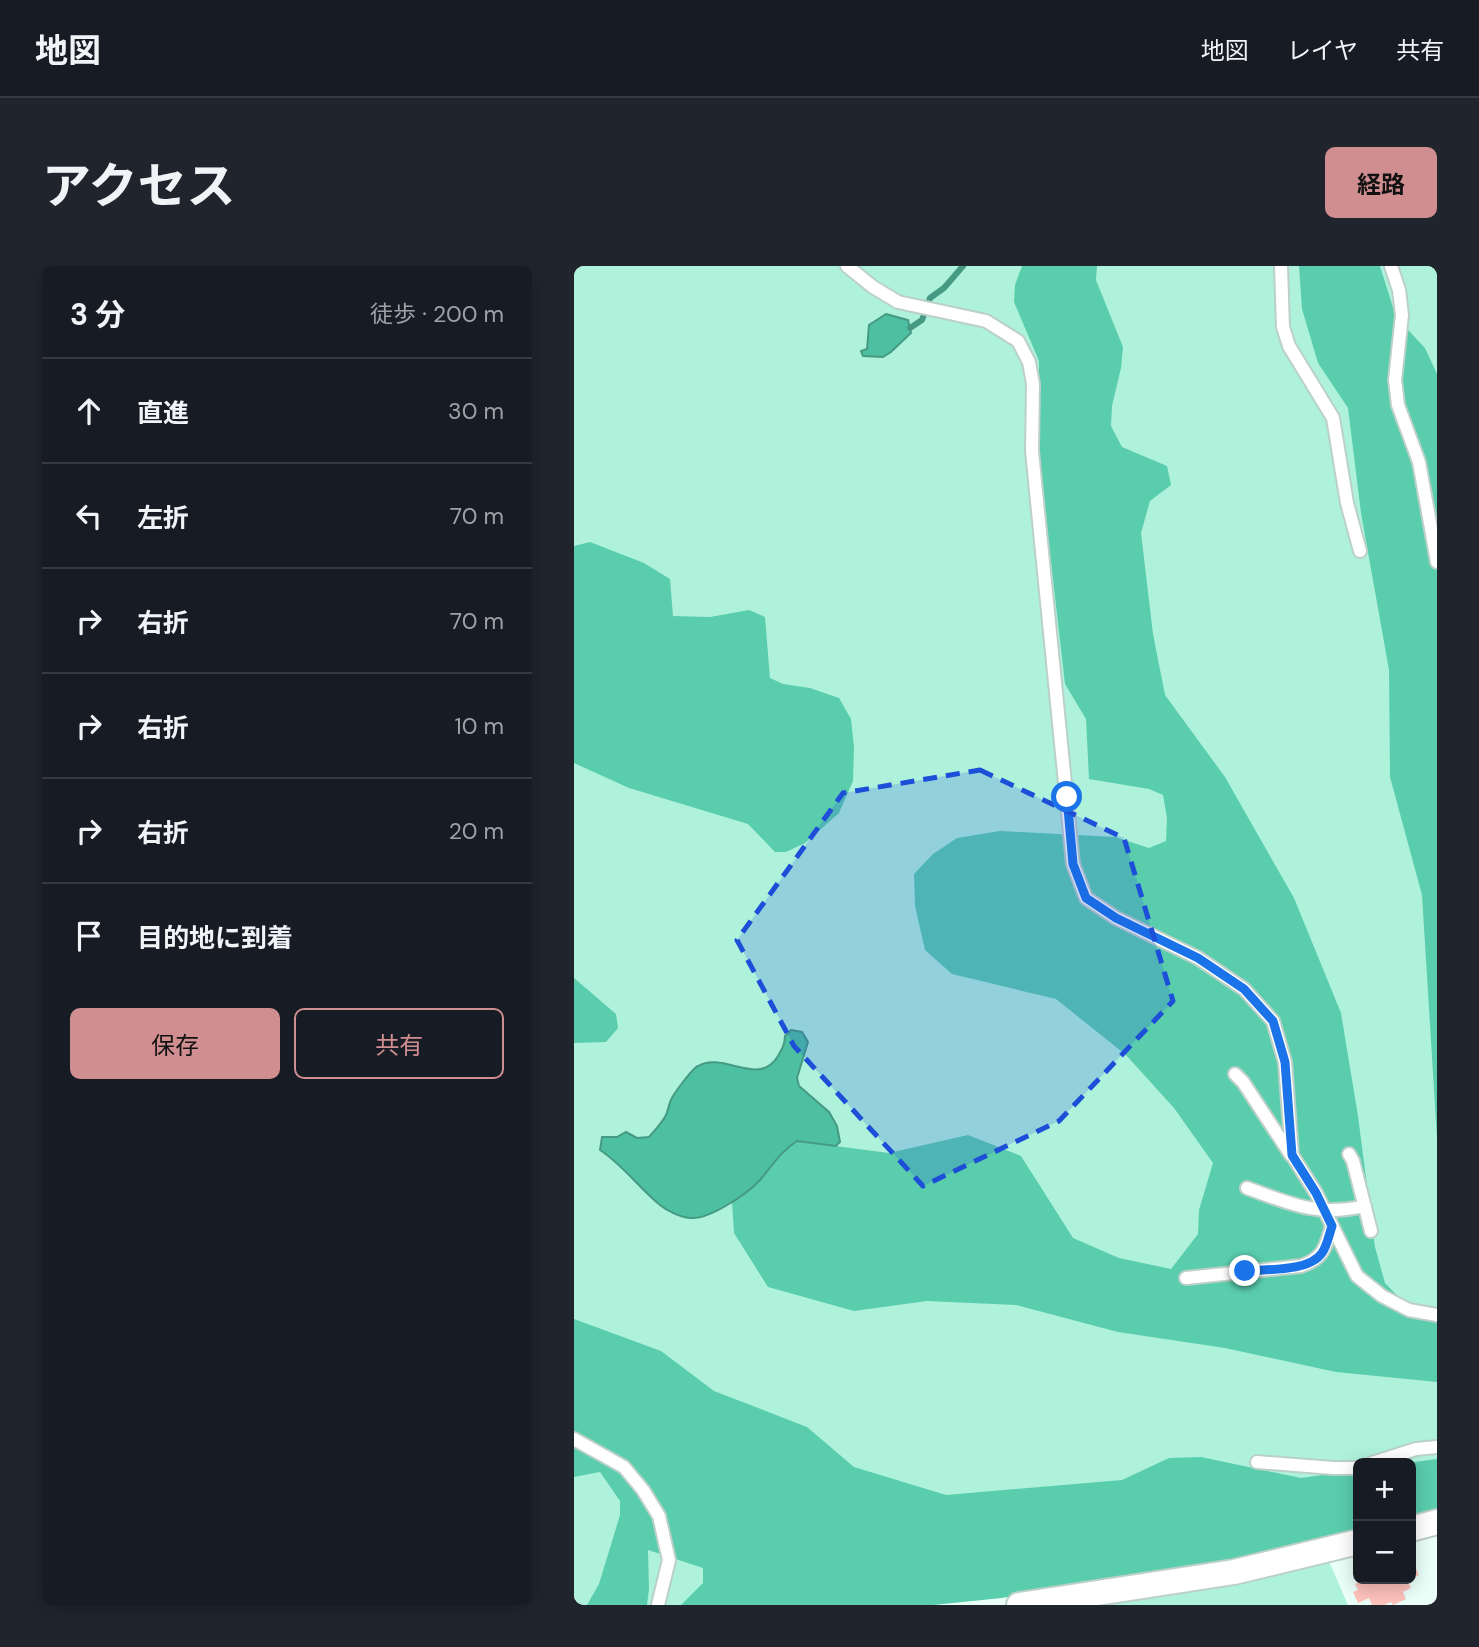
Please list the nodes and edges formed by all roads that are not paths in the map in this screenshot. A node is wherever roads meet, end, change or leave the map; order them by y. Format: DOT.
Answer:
graph roads {
  1 [pos="848,266"];
  2 [pos="1281,266"];
  3 [pos="1391,266"];
  4 [pos="1360,551"];
  5 [pos="1437,562"];
  6 [pos="1235,1074"];
  7 [pos="1349,1153"];
  8 [pos="1292,1155"];
  9 [pos="1247,1188"];
  10 [pos="1364,1206"];
  11 [pos="1325,1211"];
  12 [pos="1332,1226"];
  13 [pos="1371,1231"];
  14 [pos="1186,1278"];
  15 [pos="1437,1315"];
  16 [pos="574,1439"];
  17 [pos="1437,1447"];
  18 [pos="1388,1458"];
  19 [pos="1257,1462"];
  20 [pos="1353,1468"];
  21 [pos="1437,1522"];
  22 [pos="1416,1528"];
  23 [pos="1353,1543"];
  24 [pos="657,1605"];
  25 [pos="1019,1605"];
  1 -- 8 [label="lane"];
  2 -- 4 [label="lane"];
  3 -- 5 [label="lane"];
  6 -- 8 [label="lane"];
  7 -- 10 [label="lane"];
  8 -- 11 [label="lane"];
  9 -- 11 [label="lane"];
  10 -- 11 [label="lane"];
  10 -- 13 [label="lane"];
  11 -- 12 [label="lane"];
  12 -- 14 [label="lane"];
  12 -- 15 [label="lane"];
  16 -- 24 [label="lane"];
  17 -- 18 [label="lane"];
  19 -- 20 [label="lane"];
  21 -- 22 [label="street"];
  23 -- 25 [label="street"];
}
